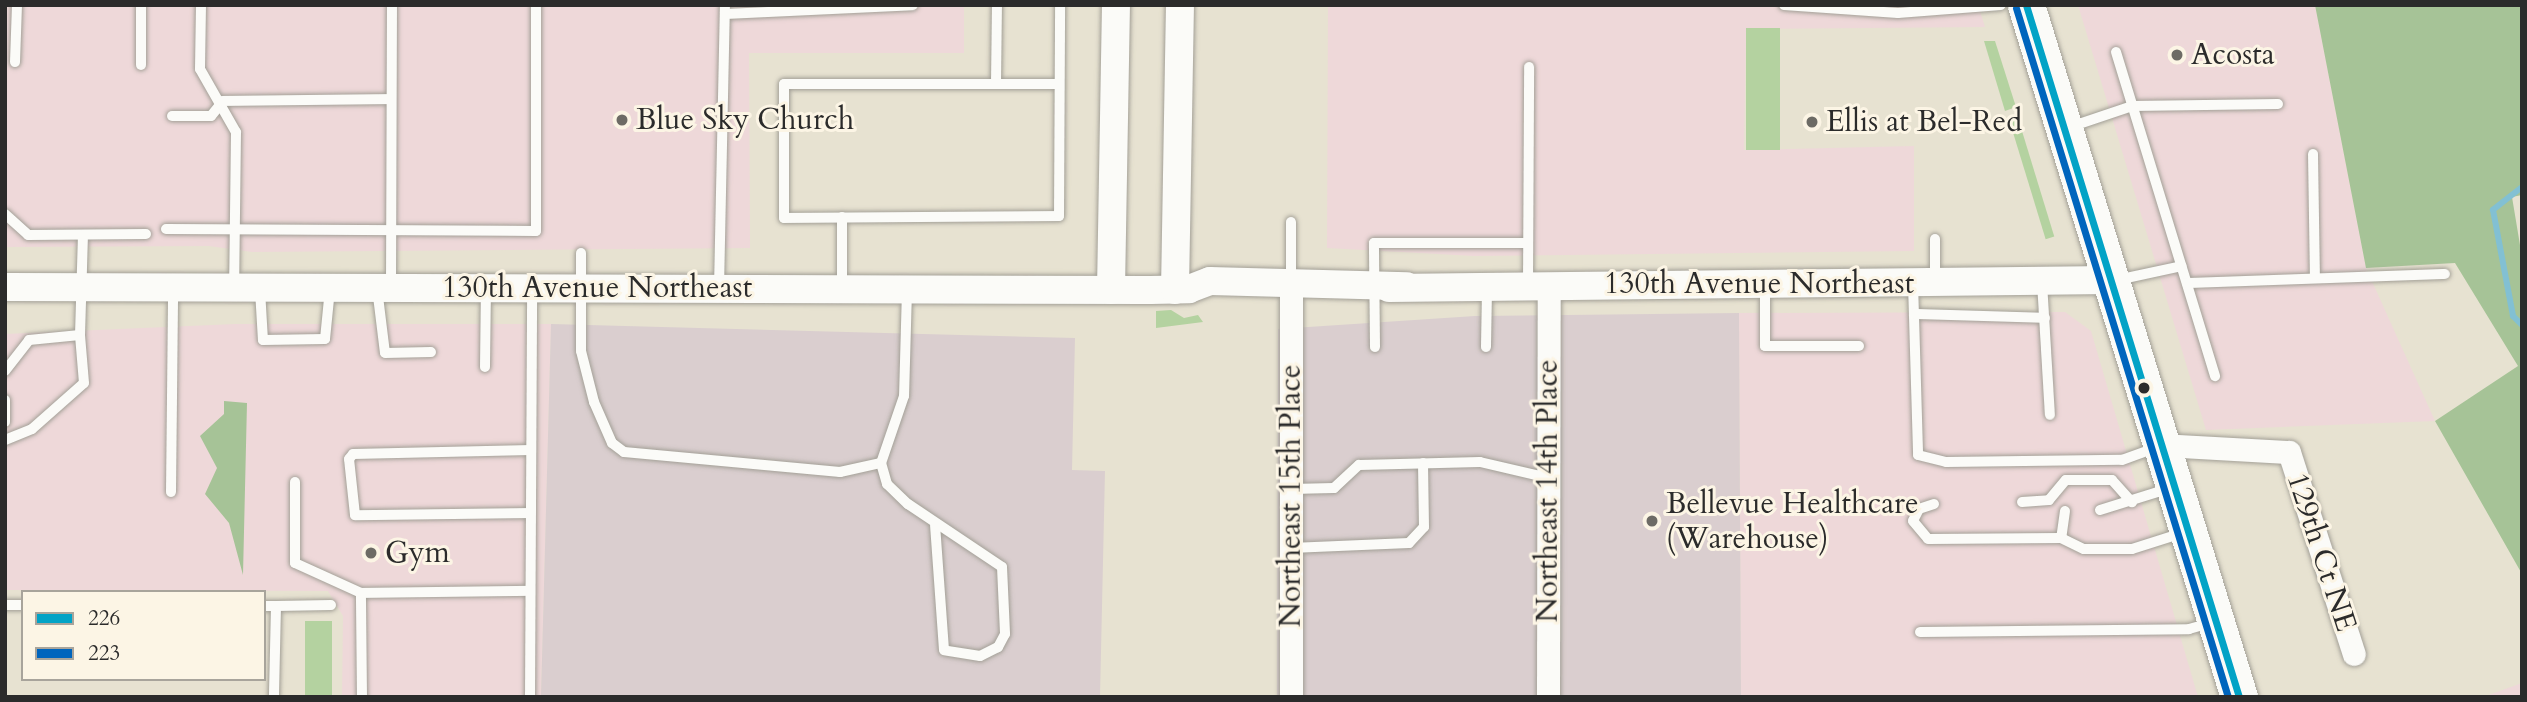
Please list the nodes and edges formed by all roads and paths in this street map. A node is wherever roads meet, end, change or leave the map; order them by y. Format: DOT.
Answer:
graph roads {
  1 [pos="17,5"];
  2 [pos="142,5"];
  3 [pos="201,5"];
  4 [pos="392,5"];
  5 [pos="536,5"];
  6 [pos="913,5"];
  7 [pos="997,5"];
  8 [pos="1059,5"];
  9 [pos="1115,5"];
  10 [pos="1180,5"];
  11 [pos="1784,5"];
  12 [pos="2001,5"];
  13 [pos="2026,5"];
  14 [pos="725,10"];
  15 [pos="2116,52"];
  16 [pos="15,62"];
  17 [pos="141,65"];
  18 [pos="1529,68"];
  19 [pos="996,84"];
  20 [pos="1059,84"];
  21 [pos="391,99"];
  22 [pos="223,101"];
  23 [pos="2278,104"];
  24 [pos="2132,106"];
  25 [pos="172,116"];
  26 [pos="2064,129"];
  27 [pos="2313,154"];
  28 [pos="5,214"];
  29 [pos="842,217"];
  30 [pos="1291,222"];
  31 [pos="166,229"];
  32 [pos="235,230"];
  33 [pos="391,230"];
  34 [pos="146,234"];
  35 [pos="83,235"];
  36 [pos="1935,239"];
  37 [pos="1528,243"];
  38 [pos="581,253"];
  39 [pos="2182,266"];
  40 [pos="2445,274"];
  41 [pos="2315,278"];
  42 [pos="2111,281"];
  43 [pos="2042,282"];
  44 [pos="1924,283"];
  45 [pos="2187,283"];
  46 [pos="1765,284"];
  47 [pos="1487,285"];
  48 [pos="1539,285"];
  49 [pos="173,286"];
  50 [pos="1375,286"];
  51 [pos="5,287"];
  52 [pos="82,287"];
  53 [pos="247,287"];
  54 [pos="330,287"];
  55 [pos="533,287"];
  56 [pos="384,288"];
  57 [pos="486,288"];
  58 [pos="580,288"];
  59 [pos="719,288"];
  60 [pos="1291,288"];
  61 [pos="842,289"];
  62 [pos="907,290"];
  63 [pos="1111,290"];
  64 [pos="1182,290"];
  65 [pos="1914,314"];
  66 [pos="2045,318"];
  67 [pos="80,335"];
  68 [pos="1860,346"];
  69 [pos="1375,347"];
  70 [pos="1486,347"];
  71 [pos="431,352"];
  72 [pos="485,367"];
  73 [pos="5,371"];
  74 [pos="2215,376"];
  75 [pos="5,400"];
  76 [pos="2050,415"];
  77 [pos="5,422"];
  78 [pos="5,440"];
  79 [pos="2162,445"];
  80 [pos="531,450"];
  81 [pos="881,463"];
  82 [pos="1423,463"];
  83 [pos="1548,478"];
  84 [pos="295,482"];
  85 [pos="2174,486"];
  86 [pos="1292,489"];
  87 [pos="171,492"];
  88 [pos="2022,502"];
  89 [pos="2132,502"];
  90 [pos="1934,504"];
  91 [pos="2099,510"];
  92 [pos="2065,511"];
  93 [pos="531,513"];
  94 [pos="934,525"];
  95 [pos="2188,531"];
  96 [pos="2061,538"];
  97 [pos="1291,548"];
  98 [pos="530,591"];
  99 [pos="361,593"];
  100 [pos="270,606"];
  101 [pos="331,606"];
  102 [pos="2216,621"];
  103 [pos="1920,632"];
  104 [pos="2354,653"];
  105 [pos="274,697"];
  106 [pos="362,697"];
  107 [pos="530,697"];
  108 [pos="1291,697"];
  109 [pos="1548,697"];
  110 [pos="2239,697"];
  1 -- 16 [label="lane"];
  2 -- 17 [label="lane"];
  3 -- 22 [label="lane"];
  4 -- 21 [label="lane"];
  5 -- 33 [label="lane"];
  6 -- 14 [label="lane"];
  7 -- 19 [label="lane"];
  8 -- 20 [label="lane"];
  9 -- 63 [label="street"];
  10 -- 64 [label="street"];
  11 -- 12 [label="lane"];
  13 -- 26 [label="main road"];
  14 -- 59 [label="lane"];
  15 -- 24 [label="lane"];
  18 -- 37 [label="lane"];
  19 -- 20 [label="lane"];
  19 -- 29 [label="lane"];
  20 -- 29 [label="lane"];
  21 -- 22 [label="lane"];
  21 -- 33 [label="lane"];
  22 -- 25 [label="lane"];
  22 -- 32 [label="lane"];
  23 -- 24 [label="lane"];
  24 -- 26 [label="lane"];
  24 -- 39 [label="lane"];
  26 -- 42 [label="main road"];
  27 -- 41 [label="lane"];
  28 -- 35 [label="lane"];
  29 -- 61 [label="lane"];
  30 -- 60 [label="lane"];
  31 -- 32 [label="lane"];
  32 -- 33 [label="lane"];
  32 -- 53 [label="lane"];
  33 -- 56 [label="lane"];
  34 -- 35 [label="lane"];
  35 -- 52 [label="lane"];
  36 -- 44 [label="lane"];
  37 -- 48 [label="lane"];
  37 -- 50 [label="lane"];
  38 -- 58 [label="lane"];
  39 -- 42 [label="lane"];
  39 -- 45 [label="lane"];
  40 -- 41 [label="lane"];
  41 -- 45 [label="lane"];
  42 -- 43 [label="street, 130th Avenue Northeast"];
  42 -- 79 [label="main road"];
  43 -- 44 [label="street, 130th Avenue Northeast"];
  43 -- 66 [label="lane"];
  44 -- 46 [label="street, 130th Avenue Northeast"];
  44 -- 65 [label="lane"];
  45 -- 74 [label="lane"];
  46 -- 48 [label="street, 130th Avenue Northeast"];
  46 -- 68 [label="lane"];
  47 -- 48 [label="street, 130th Avenue Northeast"];
  47 -- 50 [label="street, 130th Avenue Northeast"];
  47 -- 70 [label="lane"];
  48 -- 83 [label="street, Northeast 14th Place"];
  49 -- 52 [label="street, 130th Avenue Northeast"];
  49 -- 53 [label="street, 130th Avenue Northeast"];
  49 -- 87 [label="lane"];
  50 -- 60 [label="street, 130th Avenue Northeast"];
  50 -- 69 [label="lane"];
  51 -- 52 [label="street, 130th Avenue Northeast"];
  52 -- 67 [label="lane"];
  53 -- 54 [label="street, 130th Avenue Northeast"];
  53 -- 54 [label="lane"];
  54 -- 56 [label="street, 130th Avenue Northeast"];
  55 -- 57 [label="street, 130th Avenue Northeast"];
  55 -- 58 [label="street, 130th Avenue Northeast"];
  55 -- 80 [label="lane"];
  56 -- 57 [label="street, 130th Avenue Northeast"];
  56 -- 71 [label="lane"];
  57 -- 72 [label="lane"];
  58 -- 59 [label="street, 130th Avenue Northeast"];
  58 -- 81 [label="lane"];
  59 -- 61 [label="street, 130th Avenue Northeast"];
  60 -- 64 [label="street, 130th Avenue Northeast"];
  60 -- 86 [label="street, Northeast 15th Place"];
  61 -- 62 [label="street, 130th Avenue Northeast"];
  62 -- 63 [label="street, 130th Avenue Northeast"];
  62 -- 81 [label="lane"];
  63 -- 64 [label="street, 130th Avenue Northeast"];
  65 -- 66 [label="lane"];
  65 -- 79 [label="lane"];
  66 -- 76 [label="lane"];
  67 -- 73 [label="lane"];
  67 -- 78 [label="lane"];
  75 -- 77 [label="lane"];
  79 -- 85 [label="main road"];
  79 -- 104 [label="street, 129th Ct NE"];
  80 -- 93 [label="lane"];
  80 -- 93 [label="lane"];
  81 -- 94 [label="lane"];
  82 -- 83 [label="lane"];
  82 -- 86 [label="lane"];
  82 -- 97 [label="lane"];
  83 -- 109 [label="street, Northeast 14th Place"];
  84 -- 99 [label="lane"];
  85 -- 89 [label="lane"];
  85 -- 95 [label="main road"];
  86 -- 97 [label="street, Northeast 15th Place"];
  88 -- 89 [label="lane"];
  89 -- 91 [label="lane"];
  90 -- 96 [label="lane"];
  92 -- 96 [label="lane"];
  93 -- 98 [label="lane"];
  94 -- 94 [label="lane"];
  95 -- 96 [label="lane"];
  95 -- 102 [label="main road"];
  97 -- 108 [label="street, Northeast 15th Place"];
  98 -- 99 [label="lane"];
  98 -- 107 [label="lane"];
  99 -- 106 [label="lane"];
  100 -- 101 [label="lane"];
  100 -- 105 [label="lane"];
  102 -- 103 [label="lane"];
  102 -- 110 [label="main road"];
}
